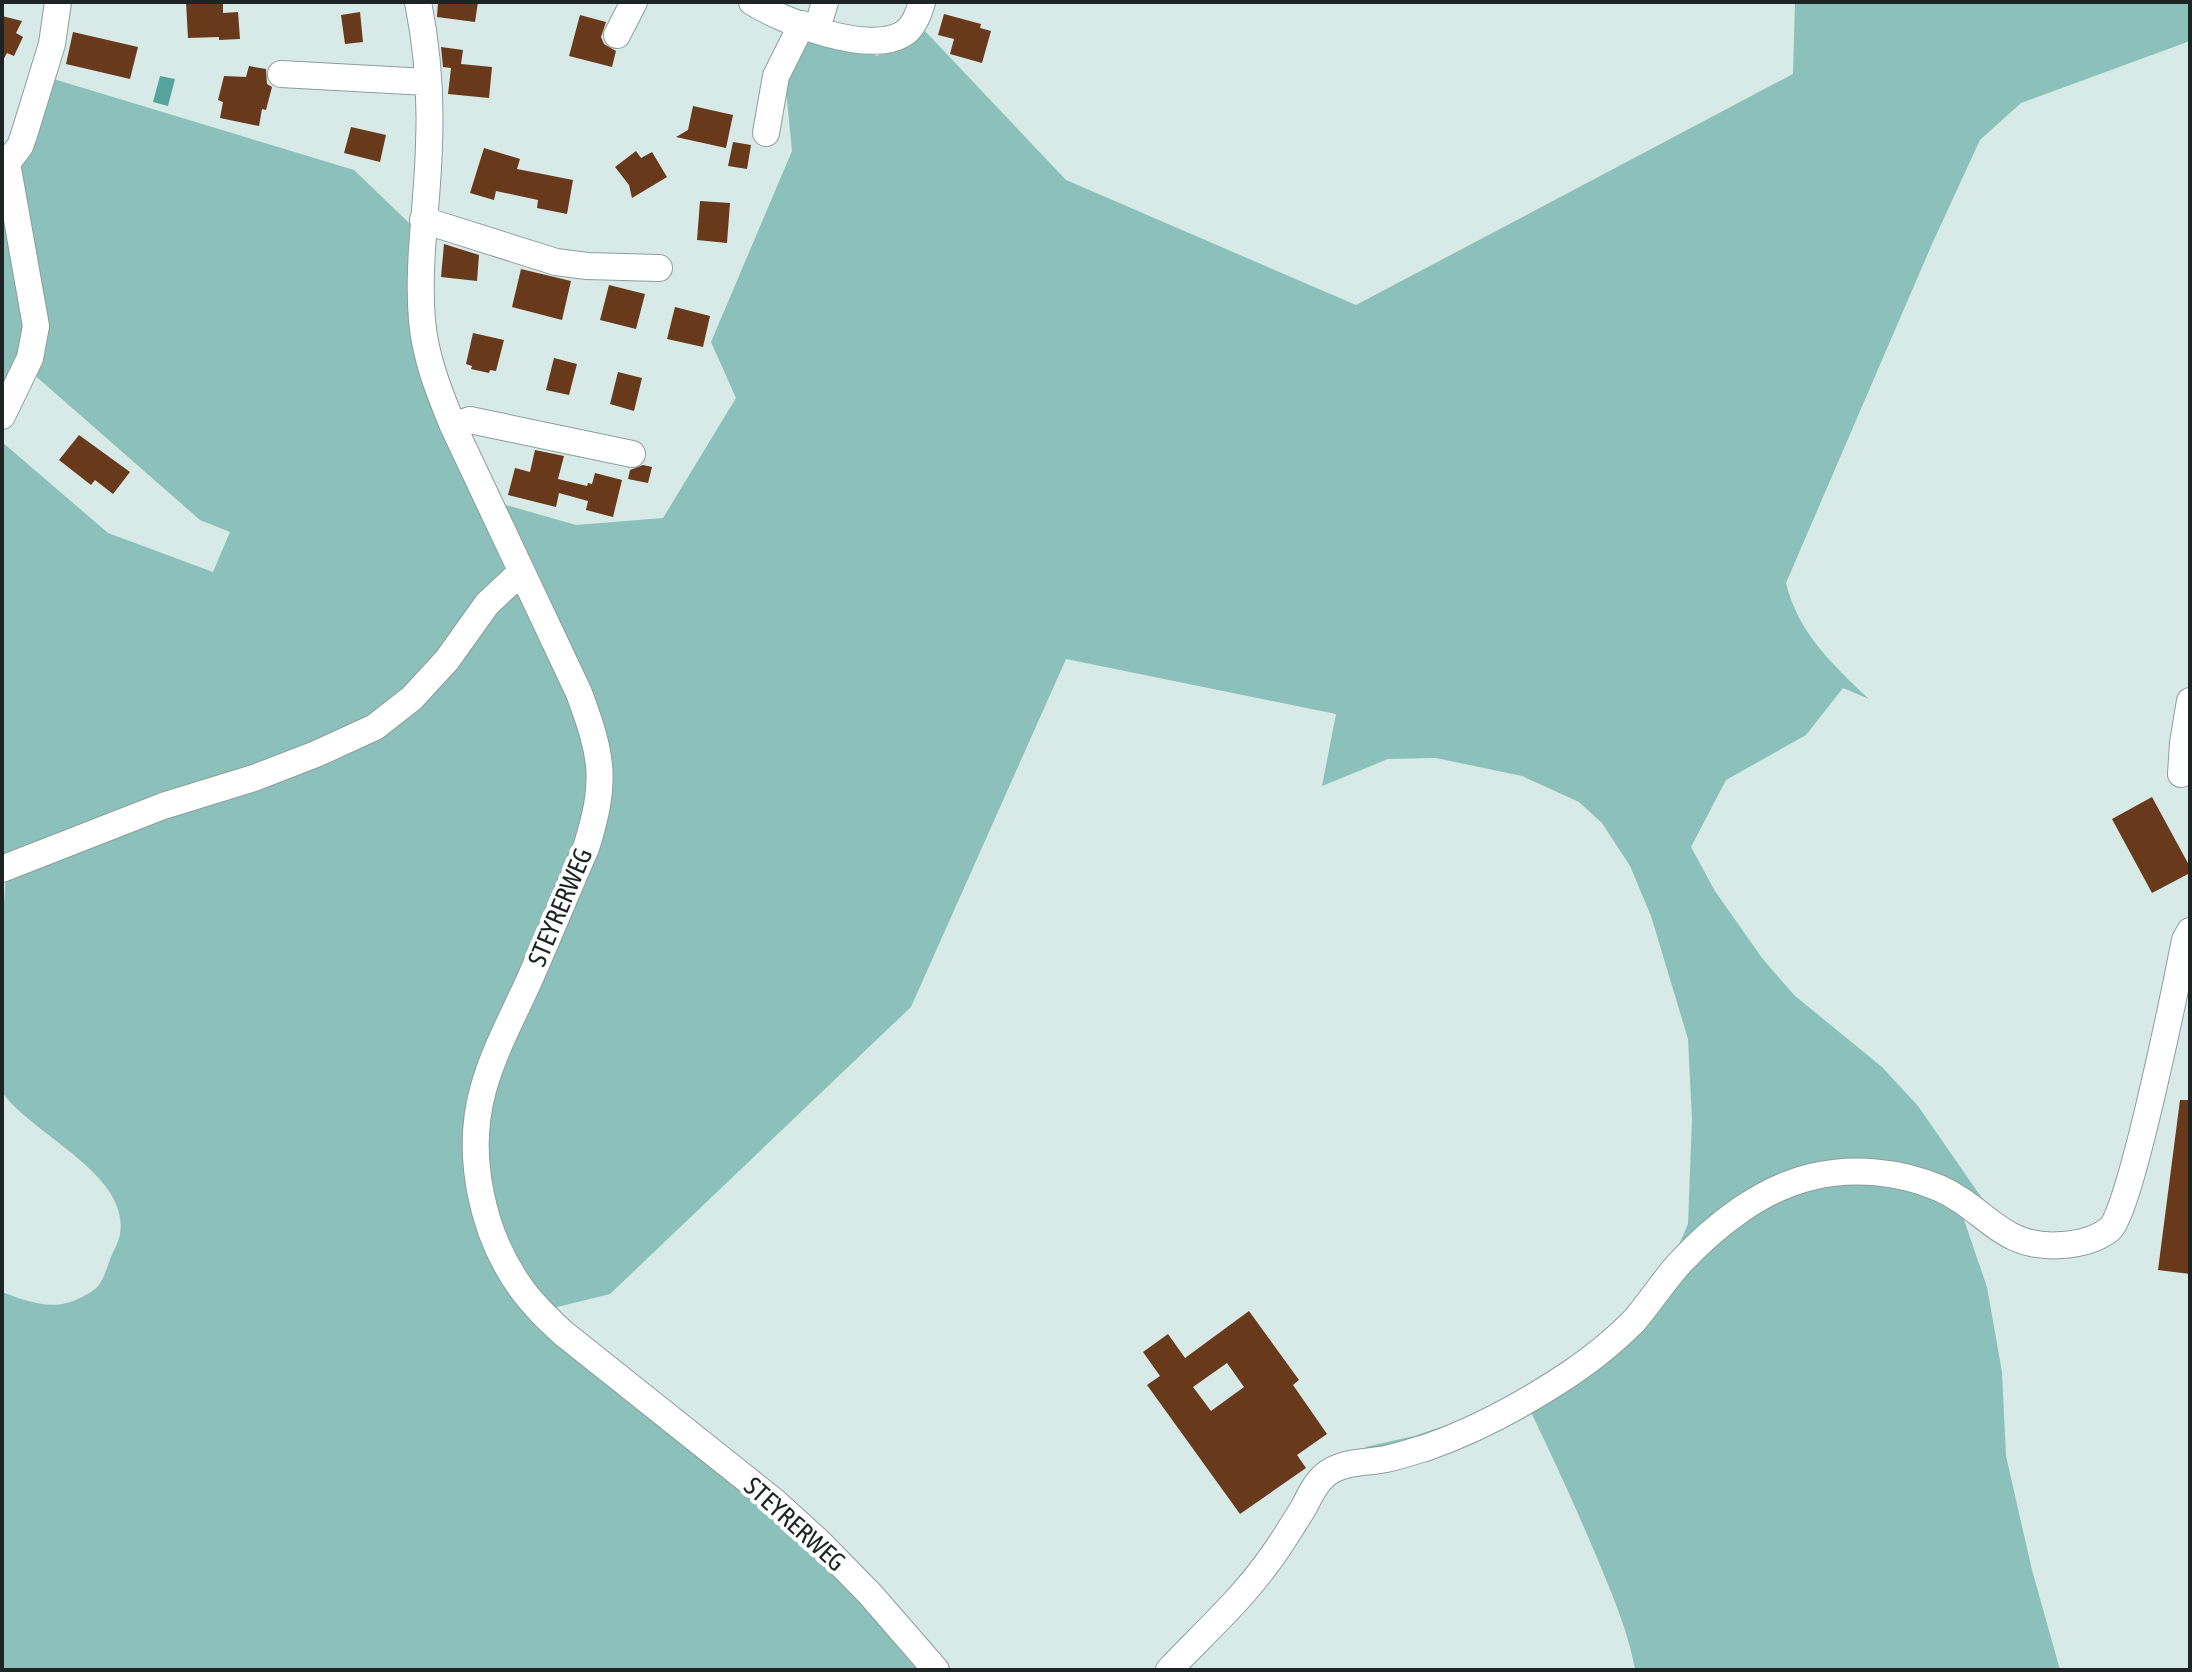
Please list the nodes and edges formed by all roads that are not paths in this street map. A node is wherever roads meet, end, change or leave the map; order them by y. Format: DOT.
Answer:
graph roads {
  1 [pos="58,2"];
  2 [pos="418,2"];
  3 [pos="634,2"];
  4 [pos="752,2"];
  5 [pos="825,2"];
  6 [pos="922,2"];
  7 [pos="810,27"];
  8 [pos="617,35"];
  9 [pos="281,74"];
  10 [pos="427,82"];
  11 [pos="766,133"];
  12 [pos="4,161"];
  13 [pos="423,220"];
  14 [pos="659,268"];
  15 [pos="2,416"];
  16 [pos="453,426"];
  17 [pos="632,454"];
  18 [pos="520,573"];
  19 [pos="2190,701"];
  20 [pos="2181,774"];
  21 [pos="2,869"];
  22 [pos="2190,931"];
  23 [pos="936,1670"];
  24 [pos="1169,1670"];
  1 -- 12 [label="street"];
  2 -- 10 [label="street, STEYRERWEG"];
  3 -- 8 [label="street"];
  4 -- 7 [label="street"];
  5 -- 7 [label="street"];
  6 -- 7 [label="street"];
  7 -- 11 [label="street"];
  9 -- 10 [label="street"];
  10 -- 13 [label="street, STEYRERWEG"];
  12 -- 15 [label="street"];
  13 -- 14 [label="street"];
  13 -- 16 [label="street, STEYRERWEG"];
  16 -- 17 [label="street"];
  16 -- 18 [label="street, STEYRERWEG"];
  18 -- 21 [label="street"];
  18 -- 23 [label="street, STEYRERWEG"];
  19 -- 20 [label="street"];
  22 -- 24 [label="street"];
}
